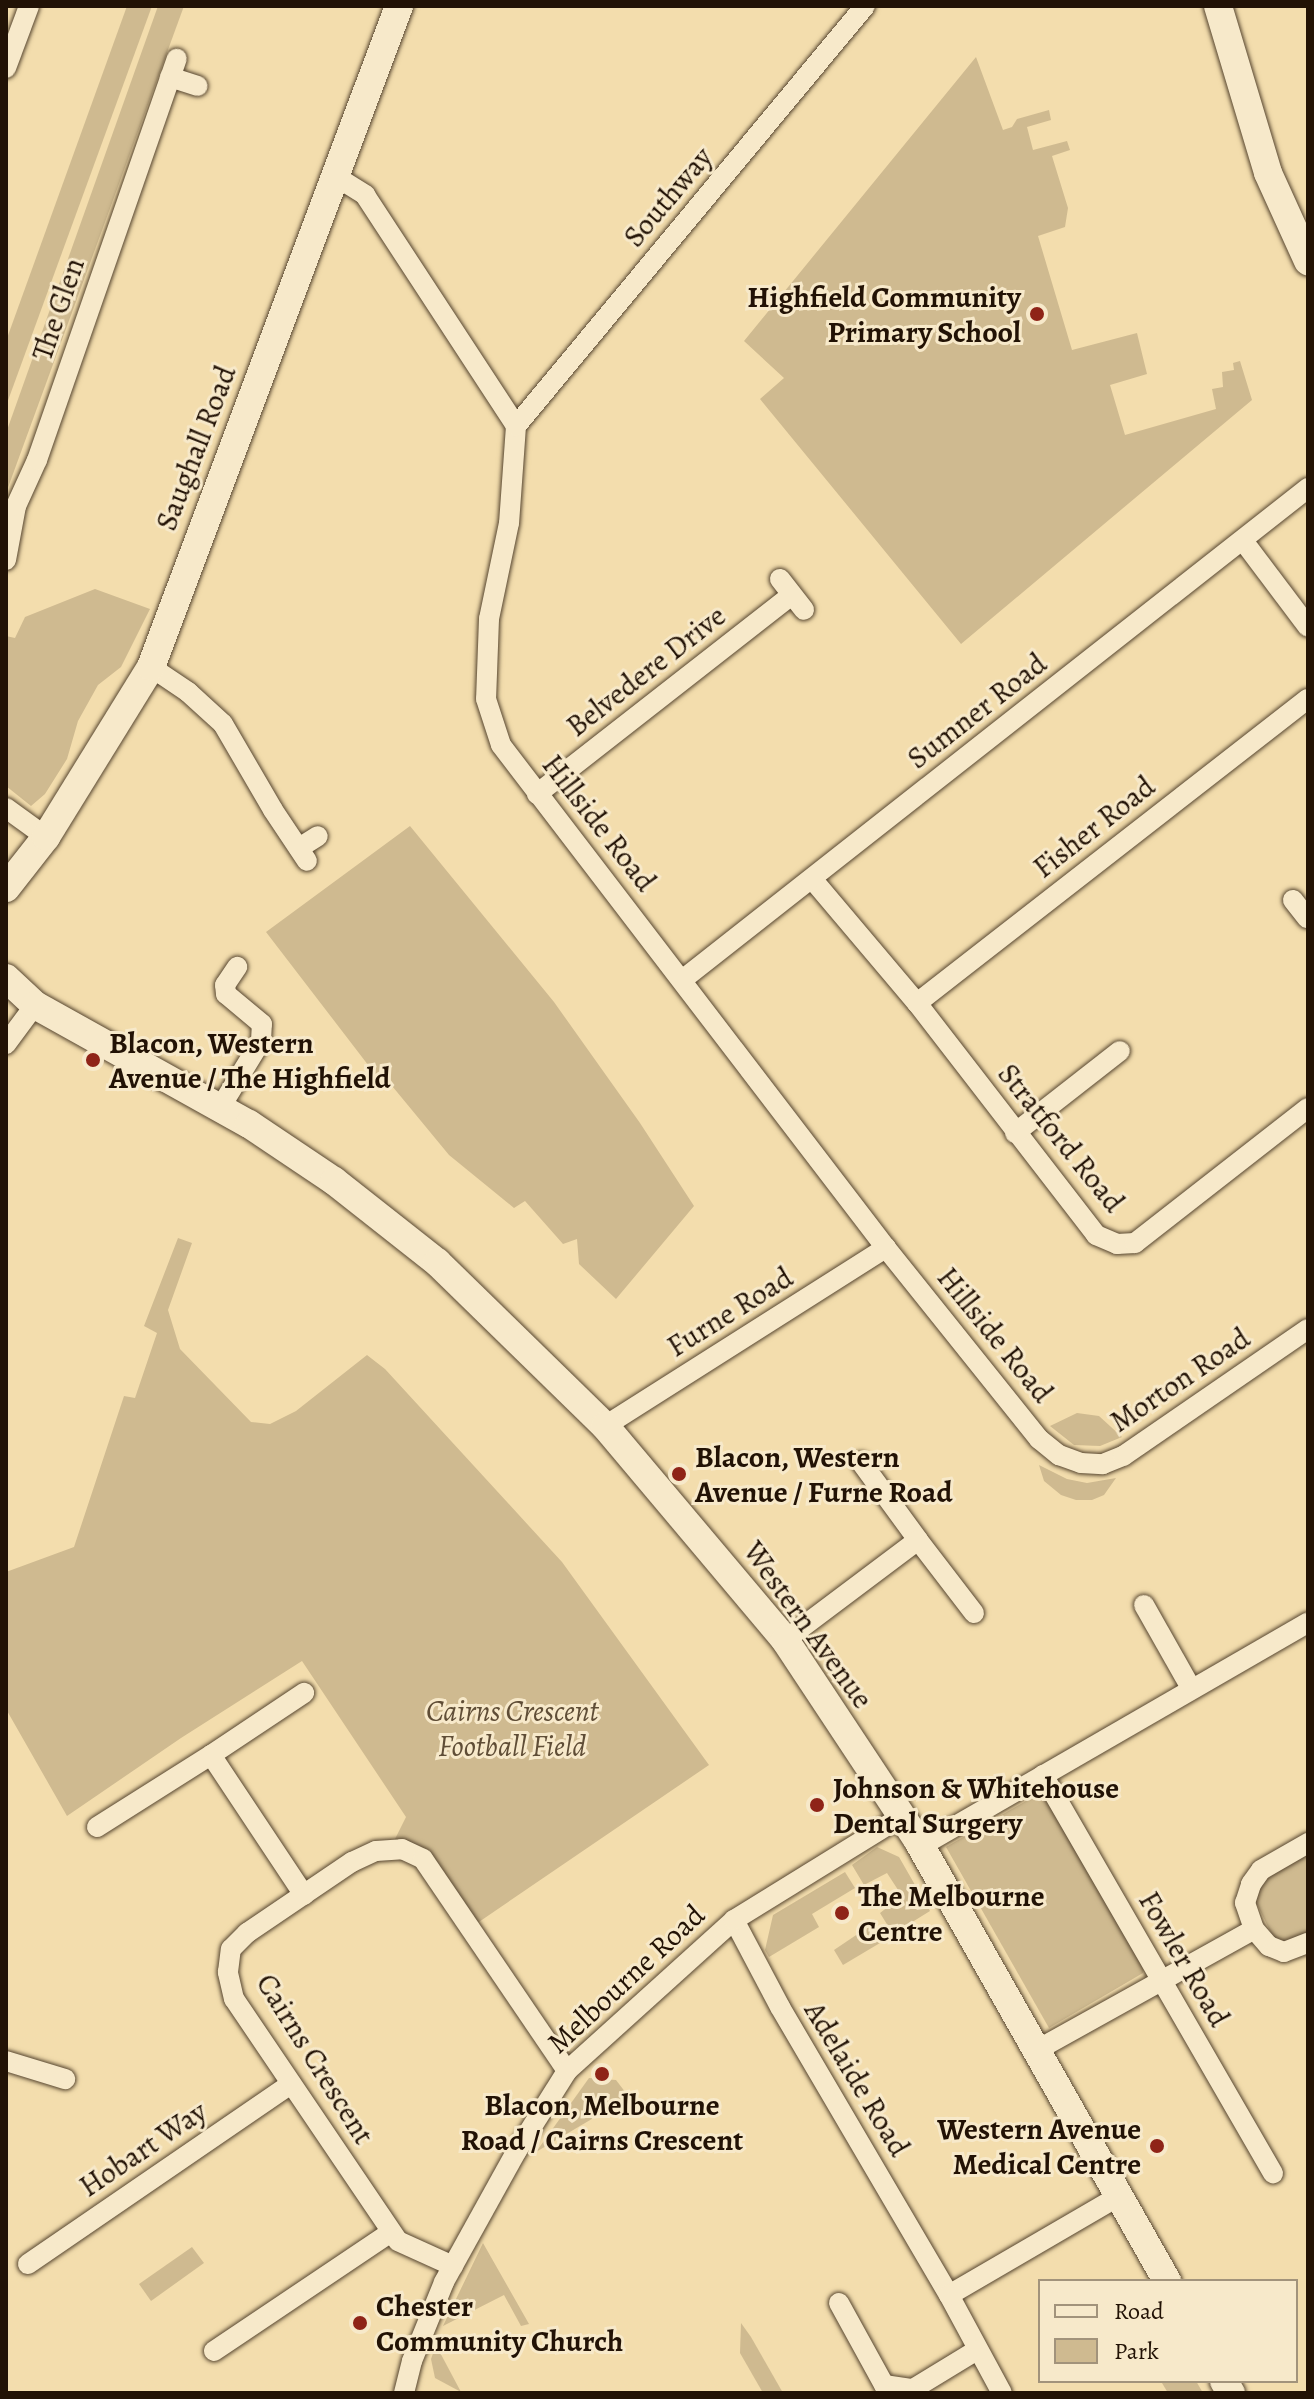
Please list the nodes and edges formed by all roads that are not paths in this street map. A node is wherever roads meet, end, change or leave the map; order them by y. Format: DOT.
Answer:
graph roads {
  1 [pos="29,6"];
  2 [pos="399,6"];
  3 [pos="865,6"];
  4 [pos="1218,6"];
  5 [pos="6,68"];
  6 [pos="198,86"];
  7 [pos="335,176"];
  8 [pos="1308,261"];
  9 [pos="516,426"];
  10 [pos="1308,488"];
  11 [pos="1244,542"];
  12 [pos="6,560"];
  13 [pos="792,594"];
  14 [pos="1308,627"];
  15 [pos="151,667"];
  16 [pos="1308,699"];
  17 [pos="537,794"];
  18 [pos="6,808"];
  19 [pos="318,836"];
  20 [pos="46,837"];
  21 [pos="813,880"];
  22 [pos="6,888"];
  23 [pos="237,967"];
  24 [pos="6,978"];
  25 [pos="682,980"];
  26 [pos="917,1003"];
  27 [pos="35,1005"];
  28 [pos="6,1044"];
  29 [pos="1120,1051"];
  30 [pos="220,1108"];
  31 [pos="1308,1108"];
  32 [pos="1015,1133"];
  33 [pos="886,1248"];
  34 [pos="1308,1329"];
  35 [pos="605,1426"];
  36 [pos="1039,1439"];
  37 [pos="861,1462"];
  38 [pos="918,1540"];
  39 [pos="1144,1605"];
  40 [pos="974,1613"];
  41 [pos="1308,1623"];
  42 [pos="785,1640"];
  43 [pos="1191,1688"];
  44 [pos="304,1693"];
  45 [pos="211,1755"];
  46 [pos="1043,1775"];
  47 [pos="901,1817"];
  48 [pos="97,1827"];
  49 [pos="1308,1843"];
  50 [pos="921,1846"];
  51 [pos="304,1895"];
  52 [pos="734,1920"];
  53 [pos="1254,1929"];
  54 [pos="1308,1943"];
  55 [pos="1162,1979"];
  56 [pos="1037,2050"];
  57 [pos="6,2061"];
  58 [pos="567,2071"];
  59 [pos="65,2082"];
  60 [pos="291,2084"];
  61 [pos="1273,2173"];
  62 [pos="1119,2196"];
  63 [pos="391,2232"];
  64 [pos="28,2264"];
  65 [pos="453,2266"];
  66 [pos="1166,2279"];
  67 [pos="949,2295"];
  68 [pos="839,2303"];
  69 [pos="977,2350"];
  70 [pos="214,2351"];
  71 [pos="406,2389"];
  72 [pos="877,2389"];
  73 [pos="428,2393"];
  74 [pos="1002,2393"];
  1 -- 5 [label="street"];
  2 -- 7 [label="street, Saughall Road"];
  3 -- 9 [label="street, Southway"];
  4 -- 8 [label="street"];
  6 -- 12 [label="street, The Glen"];
  7 -- 9 [label="street"];
  7 -- 15 [label="street, Saughall Road"];
  9 -- 17 [label="street, Hillside Road"];
  10 -- 11 [label="street, Sumner Road"];
  11 -- 14 [label="street"];
  11 -- 21 [label="street, Sumner Road"];
  13 -- 17 [label="street, Belvedere Drive"];
  15 -- 19 [label="street"];
  15 -- 20 [label="street, Saughall Road"];
  16 -- 26 [label="street, Fisher Road"];
  17 -- 25 [label="street, Hillside Road"];
  18 -- 20 [label="street"];
  20 -- 22 [label="street, Saughall Road"];
  21 -- 25 [label="street, Sumner Road"];
  21 -- 26 [label="street, Stratford Road"];
  23 -- 30 [label="street"];
  24 -- 27 [label="street, Western Avenue"];
  25 -- 33 [label="street, Hillside Road"];
  26 -- 32 [label="street, Stratford Road"];
  27 -- 28 [label="street"];
  27 -- 30 [label="street, Western Avenue"];
  29 -- 32 [label="street"];
  30 -- 35 [label="street, Western Avenue"];
  31 -- 32 [label="street, Stratford Road"];
  33 -- 35 [label="street, Furne Road"];
  33 -- 36 [label="street, Hillside Road"];
  34 -- 36 [label="street, Morton Road"];
  35 -- 42 [label="street, Western Avenue"];
  37 -- 38 [label="street"];
  38 -- 40 [label="street"];
  38 -- 42 [label="street"];
  39 -- 43 [label="street"];
  41 -- 43 [label="street"];
  42 -- 47 [label="street, Western Avenue"];
  43 -- 46 [label="street"];
  44 -- 45 [label="street"];
  45 -- 48 [label="street"];
  45 -- 51 [label="street"];
  46 -- 50 [label="street"];
  46 -- 55 [label="street, Fowler Road"];
  47 -- 50 [label="street, Western Avenue"];
  47 -- 52 [label="street, Melbourne Road"];
  49 -- 53 [label="street"];
  50 -- 56 [label="street, Western Avenue"];
  51 -- 58 [label="street, Cairns Crescent"];
  51 -- 60 [label="street, Cairns Crescent"];
  52 -- 58 [label="street, Melbourne Road"];
  52 -- 67 [label="street, Adelaide Road"];
  53 -- 54 [label="street"];
  53 -- 55 [label="street"];
  55 -- 56 [label="street"];
  55 -- 61 [label="street, Fowler Road"];
  56 -- 62 [label="street, Western Avenue"];
  57 -- 59 [label="street"];
  58 -- 65 [label="street, Melbourne Road"];
  60 -- 63 [label="street, Cairns Crescent"];
  60 -- 64 [label="street, Hobart Way"];
  62 -- 66 [label="street, Western Avenue"];
  62 -- 67 [label="street"];
  63 -- 65 [label="street, Cairns Crescent"];
  63 -- 70 [label="street"];
  65 -- 71 [label="street, Melbourne Road"];
  67 -- 69 [label="street, Adelaide Road"];
  68 -- 72 [label="street"];
  69 -- 72 [label="street"];
  69 -- 74 [label="street, Adelaide Road"];
  71 -- 73 [label="street, Melbourne Road"];
}
